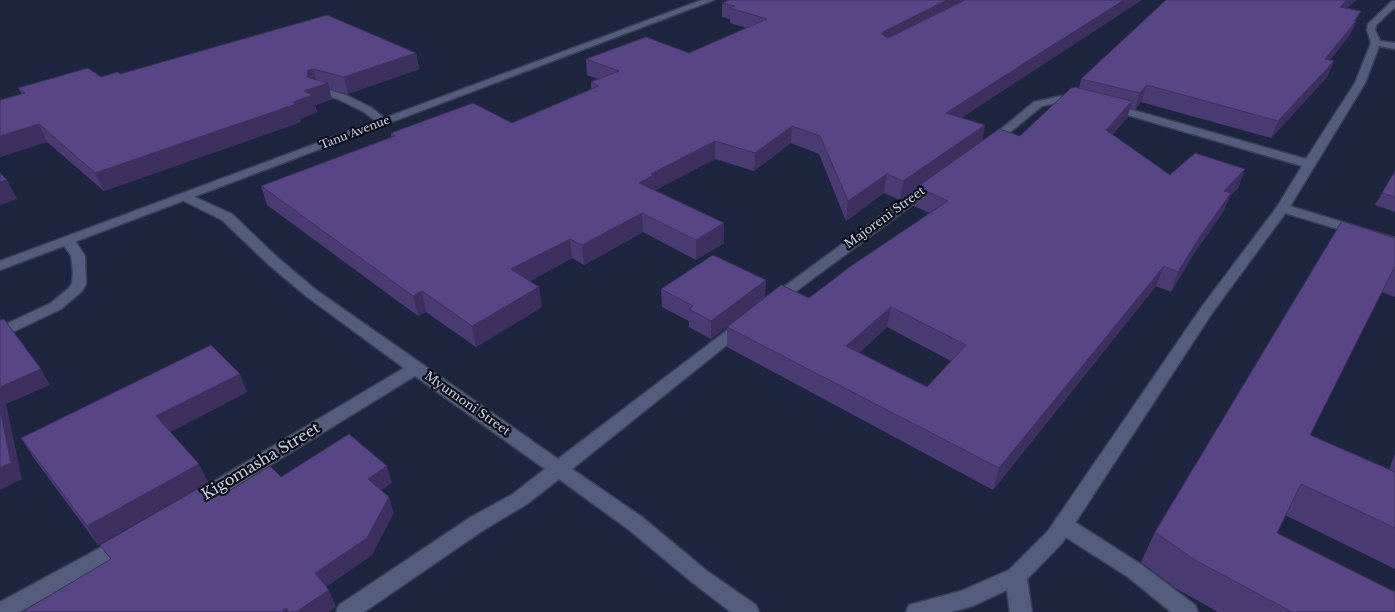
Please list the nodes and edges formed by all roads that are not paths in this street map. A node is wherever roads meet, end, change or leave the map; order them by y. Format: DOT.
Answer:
graph roads {
  1 [pos="710,0"];
  2 [pos="1395,3"];
  3 [pos="1376,43"];
  4 [pos="1395,46"];
  5 [pos="317,90"];
  6 [pos="384,122"];
  7 [pos="976,154"];
  8 [pos="1308,164"];
  9 [pos="938,180"];
  10 [pos="186,197"];
  11 [pos="1283,208"];
  12 [pos="69,242"];
  13 [pos="1395,242"];
  14 [pos="0,266"];
  15 [pos="0,333"];
  16 [pos="415,368"];
  17 [pos="559,469"];
  18 [pos="188,505"];
  19 [pos="1063,525"];
  20 [pos="139,534"];
  21 [pos="1016,576"];
  22 [pos="1,612"];
  23 [pos="347,612"];
  24 [pos="748,612"];
  25 [pos="917,612"];
  26 [pos="1021,612"];
  27 [pos="1187,612"];
  1 -- 6 [label="street, Tanu Avenue"];
  2 -- 3 [label="street"];
  3 -- 4 [label="street"];
  3 -- 8 [label="street"];
  5 -- 6 [label="street"];
  6 -- 10 [label="street, Tanu Avenue"];
  7 -- 8 [label="street"];
  8 -- 11 [label="street"];
  9 -- 17 [label="street, Majoreni Street"];
  10 -- 12 [label="street, Tanu Avenue"];
  10 -- 16 [label="street, Myumoni Street"];
  11 -- 13 [label="street"];
  11 -- 19 [label="street"];
  12 -- 14 [label="street, Tanu Avenue"];
  12 -- 15 [label="street"];
  16 -- 17 [label="street, Myumoni Street"];
  16 -- 18 [label="street, Kigomasha Street"];
  17 -- 23 [label="street, Majoreni Street"];
  17 -- 24 [label="street, Myumoni Street"];
  19 -- 21 [label="street"];
  19 -- 27 [label="street"];
  20 -- 22 [label="street"];
  21 -- 25 [label="street"];
  21 -- 26 [label="street"];
}
